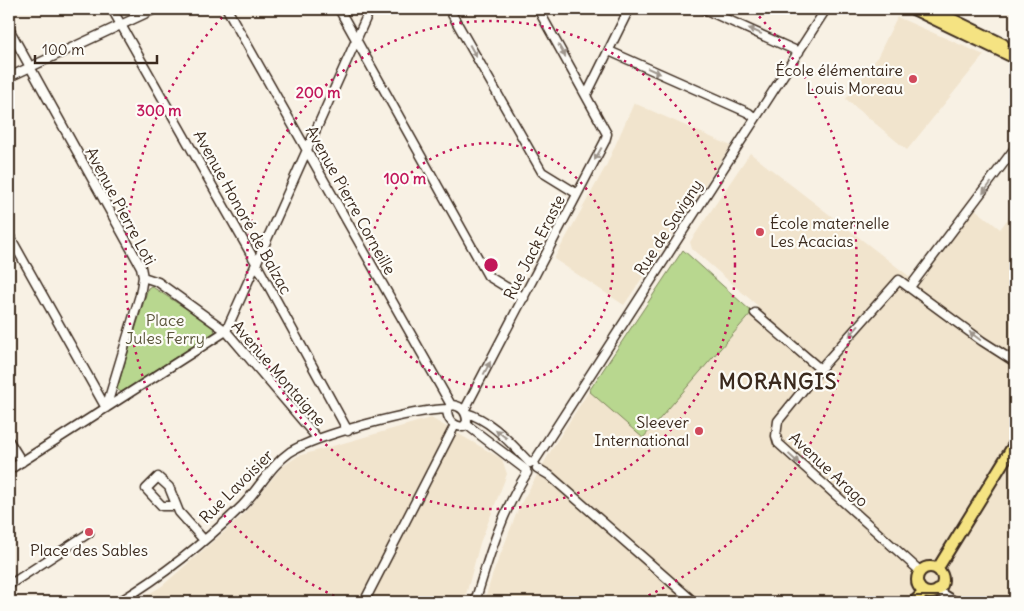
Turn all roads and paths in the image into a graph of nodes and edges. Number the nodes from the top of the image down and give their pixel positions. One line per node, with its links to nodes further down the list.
1 (112, 9): 13 (street, Avenue Honoré de Balzac)
2 (155, 9): 13 (street)
3 (227, 9): 25 (street, Avenue Pierre Corneille)
4 (339, 9): 15 (street)
5 (370, 9): 15 (street)
6 (449, 9): 26 (street, one-way to 26)
7 (538, 9): 22 (street, one-way to 22)
8 (629, 9): 17 (street)
9 (704, 9): 18 (street, one-way to 9)
10 (826, 9): 18 (street, Rue de Savigny)
11 (913, 9): 19 (main road)
12 (931, 9): 16 (main road)
13 (121, 25): 20 (street); 28 (street, Avenue Honoré de Balzac)
14 (9, 29): 20 (street, Avenue Pierre Loti)
15 (356, 39): 25 (street); 31 (street)
16 (1015, 50)
17 (609, 51): 22 (street); 23 (street, one-way to 23)
18 (799, 52): 23 (street, Rue de Savigny)
19 (1015, 58)
20 (30, 68): 21 (street); 29 (street, Avenue Pierre Loti)
21 (9, 77)
22 (587, 94): 26 (street, Rue Jack Eraste, one-way to 26)
23 (755, 118): 46 (street, Rue de Savigny)
24 (1015, 148): 30 (street, one-way to 30)
25 (307, 150): 28 (street); 36 (street, Avenue Pierre Corneille)
26 (576, 193): 31 (street, Rue Jack Eraste)
27 (9, 235): 37 (street)
28 (256, 263): 33 (street); 41 (street, Avenue Honoré de Balzac)
29 (143, 277): 33 (street, Avenue Montaigne); 37 (street, Avenue Pierre Loti)
30 (910, 287): 34 (street, one-way to 30); 35 (street, Avenue Arago, one-way to 35)
31 (524, 298): 38 (street, Rue Jack Eraste, one-way to 31)
32 (756, 313): 35 (street)
33 (226, 330): 37 (street); 42 (street, Avenue Montaigne)
34 (1015, 362)
35 (820, 370): 53 (street, Avenue Arago, one-way to 53)
36 (449, 407): 38 (street); 40 (street); 41 (street, Rue Lavoisier)
37 (106, 408): 45 (street)
38 (465, 412): 39 (street); 46 (street, one-way to 38)
39 (466, 424): 40 (street); 48 (street)
40 (456, 426): 58 (street)
41 (348, 431): 42 (street, Rue Lavoisier)
42 (318, 439): 51 (street, Rue Lavoisier)
43 (9, 441): 45 (street)
44 (1015, 443): 52 (main road)
45 (22, 462): 47 (street)
46 (534, 464): 48 (street, Rue de Savigny); 60 (street)
47 (9, 470)
48 (526, 472): 59 (street)
49 (176, 506): 51 (street)
50 (89, 533): 54 (street)
51 (203, 539): 57 (street, Rue Lavoisier)
52 (938, 568): 53 (main road); 55 (main road)
53 (920, 571): 56 (main road)
54 (9, 585)
55 (938, 591): 56 (main road); 62 (street)
56 (924, 592): 61 (main road)
57 (119, 602)
58 (364, 602)
59 (475, 602)
60 (694, 602)
61 (914, 602)
62 (956, 602)

